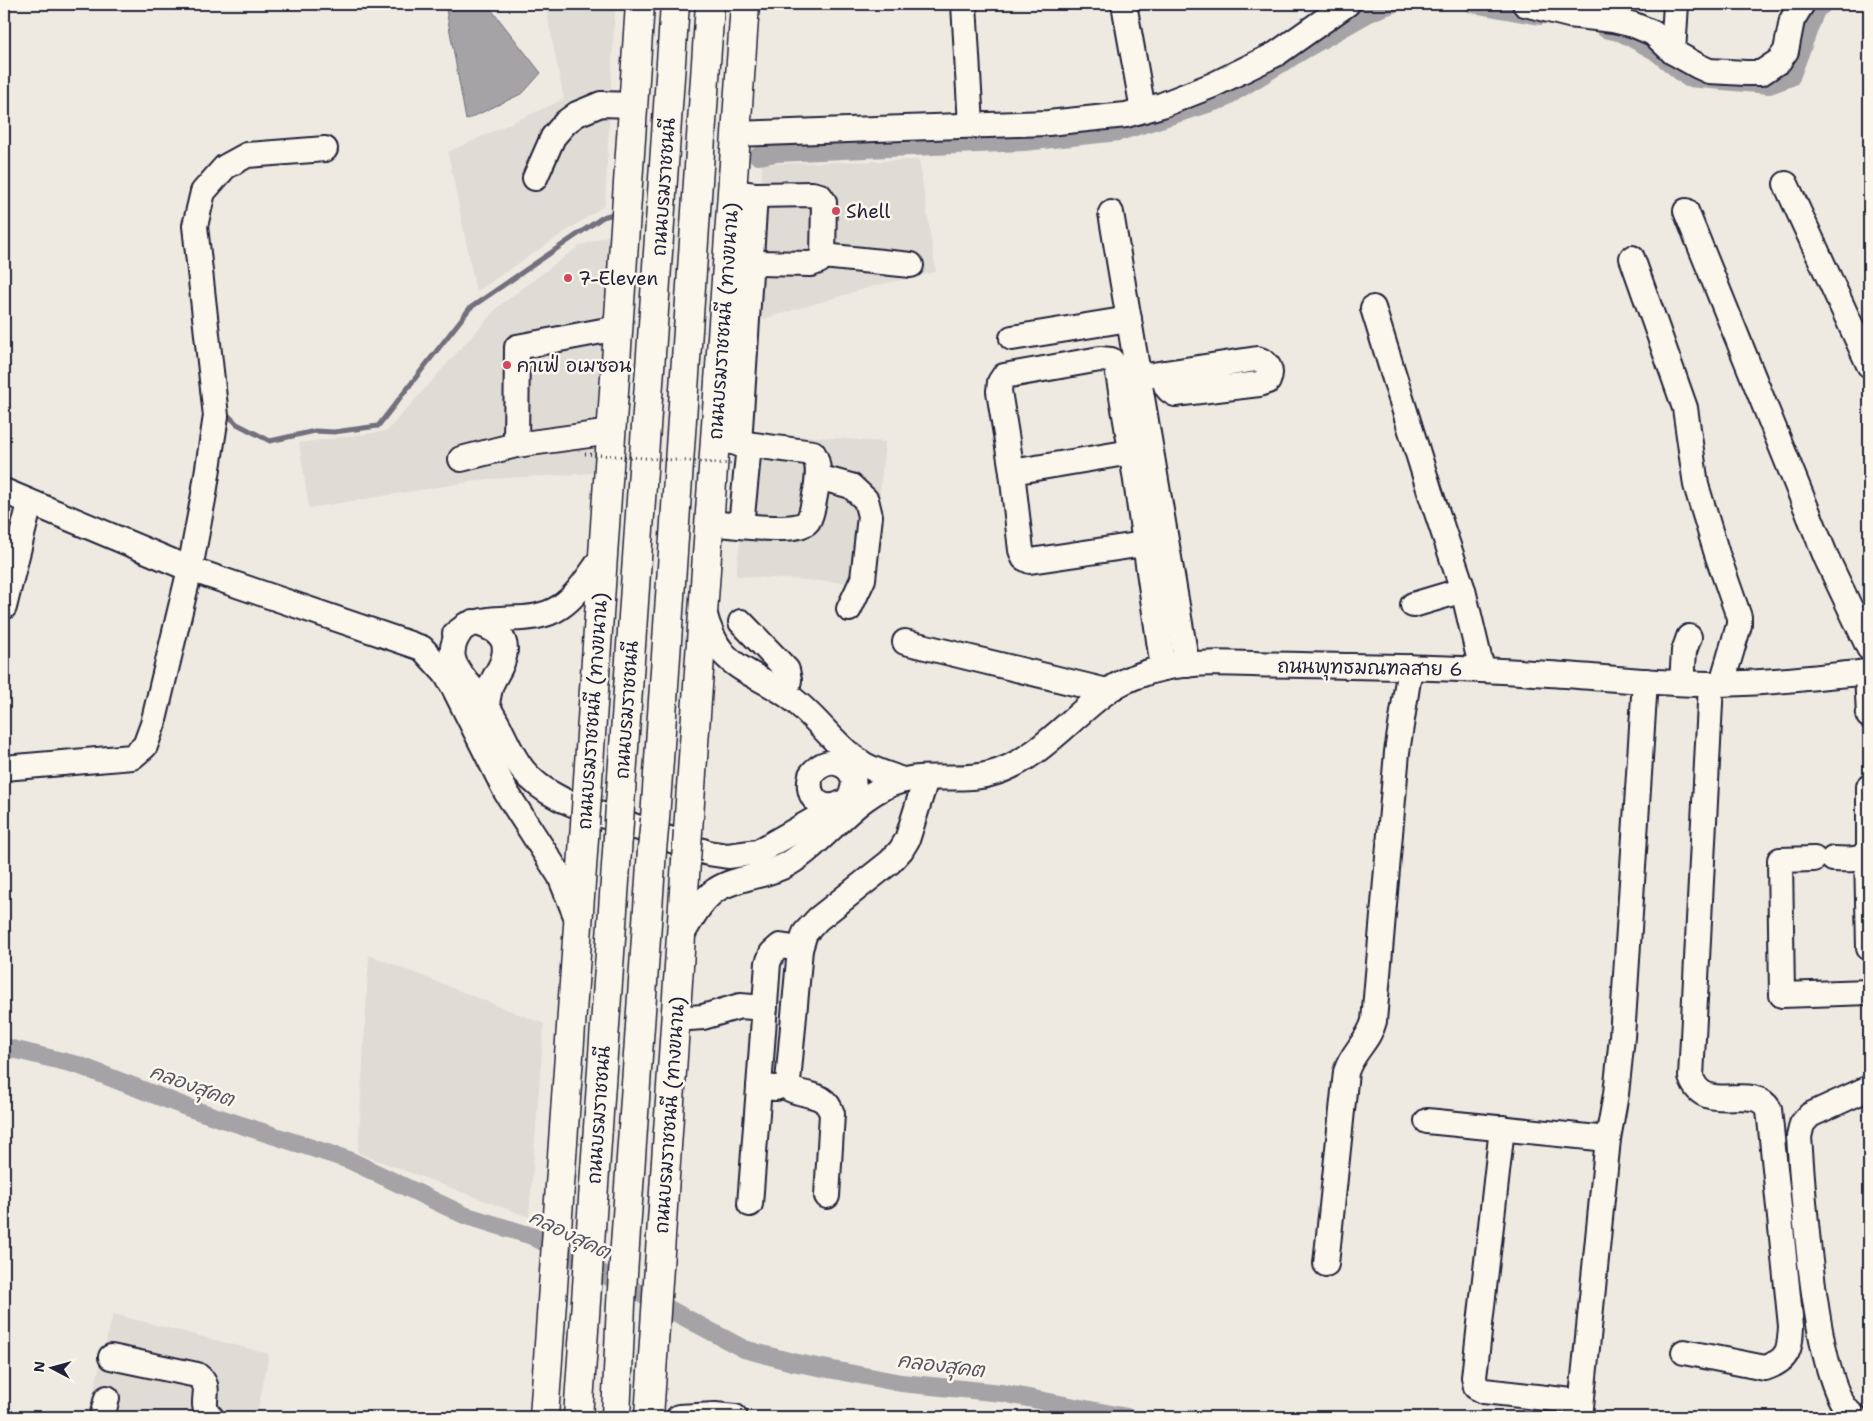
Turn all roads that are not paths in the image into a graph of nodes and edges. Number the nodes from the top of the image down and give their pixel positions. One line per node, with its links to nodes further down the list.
1 (640, 4): 12 (main road, ถนนบรมราชชนนี (ทางขนาน))
2 (674, 4): 102 (main road, ถนนบรมราชชนนี, bridge)
3 (710, 4): 103 (main road, ถนนบรมราชชนนี, bridge)
4 (745, 4): 15 (main road, ถนนบรมราชชนนี (ทางขนาน))
5 (964, 4): 14 (street)
6 (1124, 4): 13 (street)
7 (1347, 4): 13 (street)
8 (1525, 4): 11 (street)
9 (1676, 4): 11 (street)
10 (1802, 4): 11 (street)
11 (1673, 52)
12 (633, 105): 17 (street); 28 (main road, ถนนบรมราชชนนี (ทางขนาน))
13 (1143, 110): 14 (street)
14 (971, 125): 15 (street)
15 (736, 134): 19 (main road, ถนนบรมราชชนนี (ทางขนาน))
16 (325, 149): 46 (street)
17 (535, 178)
18 (1786, 184): 30 (street)
19 (743, 194): 22 (street); 24 (street); 35 (main road, ถนนบรมราชชนนี (ทางขนาน))
20 (1686, 211): 57 (street)
21 (1111, 213): 27 (street)
22 (823, 256): 24 (street); 25 (street)
23 (1632, 258): 65 (street)
24 (751, 263): 35 (street)
25 (911, 265)
26 (1372, 308): 47 (street)
27 (1129, 319): 29 (street); 32 (street)
28 (618, 328): 33 (main road, ถนนบรมราชชนนี (ทางขนาน)); 34 (street)
29 (1012, 338)
30 (1869, 365)
31 (1164, 373): 32 (street)
32 (1139, 377): 58 (street)
33 (611, 432): 34 (street); 45 (main road, ถนนบรมราชชนนี (ทางขนาน))
34 (516, 445): 37 (street)
35 (734, 448): 39 (street); 42 (main road, ถนนบรมราชชนนี (ทางขนาน)); 43 (street)
36 (1131, 452): 38 (street); 38 (street); 44 (street)
37 (461, 459)
38 (1012, 472): 44 (street)
39 (818, 477): 43 (street); 50 (street)
40 (4, 491): 41 (street)
41 (30, 503): 46 (street); 49 (street)
42 (709, 523): 43 (street); 51 (main road, ถนนบรมราชชนนี (ทางขนาน))
43 (741, 526)
44 (1144, 544): 60 (street)
45 (602, 558): 53 (street); 81 (main road, ถนนบรมราชชนนี (ทางขนาน), bridge)
46 (190, 569): 56 (street); 73 (street)
47 (1462, 590): 48 (street); 61 (street)
48 (1413, 605)
49 (4, 607)
50 (849, 609)
51 (703, 610): 68 (street, ถนนพุทธมณฑลสาย 6); 82 (main road, ถนนบรมราชชนนี (ทางขนาน), bridge)
52 (741, 622): 68 (street)
53 (464, 627): 56 (street); 66 (street); 69 (street); 69 (street)
54 (1689, 637): 64 (street)
55 (904, 642): 67 (street)
56 (422, 648): 66 (street)
57 (1869, 648)
58 (1188, 665): 59 (street, ถนนพุทธมณฑลสาย 6); 60 (street, ถนนพุทธมณฑลสาย 6)
59 (1410, 667): 61 (street, ถนนพุทธมณฑลสาย 6); 96 (street)
60 (1163, 668): 67 (street, ถนนพุทธมณฑลสาย 6)
61 (1482, 670): 63 (street, ถนนพุทธมณฑลสาย 6)
62 (1868, 672): 65 (street, ถนนพุทธมณฑลสาย 6); 70 (street)
63 (1645, 681): 64 (street, ถนนพุทธมณฑลสาย 6); 93 (street)
64 (1682, 683): 65 (street, ถนนพุทธมณฑลสาย 6)
65 (1717, 684): 97 (street)
66 (453, 686): 81 (street)
67 (1107, 691): 74 (street, ถนนพุทธมณฑลสาย 6)
68 (786, 694): 71 (street, ถนนพุทธมณฑลสาย 6)
69 (487, 704): 78 (street)
70 (1869, 716)
71 (834, 738): 72 (street); 75 (street, ถนนพุทธมณฑลสาย 6)
72 (844, 766): 78 (street); 78 (street)
73 (4, 768)
74 (926, 779): 75 (street, ถนนพุทธมณฑลสาย 6); 84 (street)
75 (902, 780): 77 (street, ถนนพุทธมณฑลสาย 6)
76 (1869, 787): 80 (street)
77 (874, 792): 78 (street); 79 (street, ถนนพุทธมณฑลสาย 6)
78 (841, 804): 79 (street)
79 (819, 841): 82 (street, ถนนพุทธมณฑลสาย 6)
80 (1867, 854): 83 (street); 85 (street)
81 (578, 921): 101 (main road, ถนนบรมราชชนนี (ทางขนาน))
82 (681, 936): 87 (main road, ถนนบรมราชชนนี (ทางขนาน))
83 (1869, 948)
84 (800, 949): 86 (street); 90 (street)
85 (1869, 992)
86 (765, 1008): 87 (street); 88 (street)
87 (676, 1019): 104 (main road, ถนนบรมราชชนนี (ทางขนาน))
88 (759, 1087): 90 (street); 95 (street)
89 (1869, 1088): 107 (street)
90 (790, 1089): 94 (street)
91 (1427, 1121): 92 (street)
92 (1502, 1128): 93 (street); 99 (street)
93 (1608, 1139): 99 (street)
94 (826, 1196)
95 (750, 1204)
96 (1326, 1264)
97 (1684, 1352)
98 (112, 1356): 100 (street)
99 (1580, 1410)
100 (211, 1417)
101 (544, 1417)
102 (578, 1417)
103 (616, 1417)
104 (649, 1417)
105 (679, 1417): 106 (street)
106 (735, 1417)
107 (1856, 1417)

